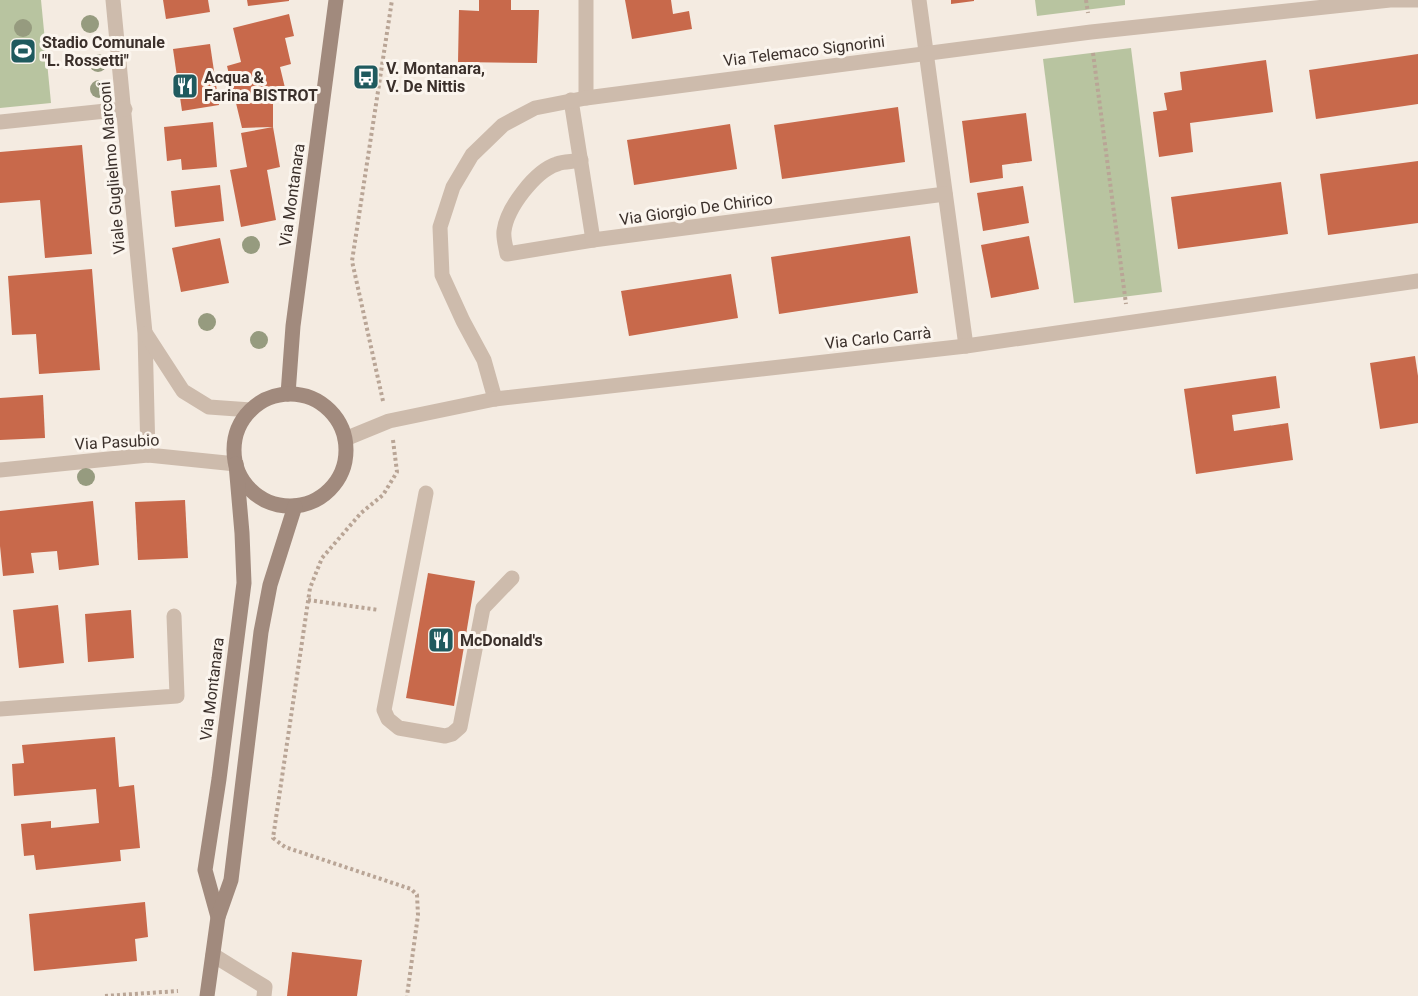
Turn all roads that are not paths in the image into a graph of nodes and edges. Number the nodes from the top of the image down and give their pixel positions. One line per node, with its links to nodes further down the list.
1 (113, 0): 8 (street, Viale Guglielmo Marconi)
2 (336, 0): 16 (main road, Via Montanara)
3 (586, 0): 7 (street)
4 (919, 0): 6 (street)
5 (1418, 0): 6 (street, Via Telemaco Signorini)
6 (926, 54): 7 (street, Via Telemaco Signorini); 11 (street)
7 (578, 99): 10 (street); 17 (street, Via Telemaco Signorini)
8 (125, 109): 9 (street); 14 (street, Viale Guglielmo Marconi)
9 (0, 122)
10 (580, 160): 12 (street); 12 (street, Via Giorgio De Chirico)
11 (945, 194): 12 (street, Via Giorgio De Chirico); 15 (street)
12 (593, 240)
13 (1418, 281): 15 (street, Via Carlo Carrà)
14 (145, 333): 18 (street, Viale Guglielmo Marconi); 20 (street, Viale Guglielmo Marconi)
15 (966, 346): 17 (street, Via Carlo Carrà)
16 (288, 394): 18 (main road); 19 (main road)
17 (495, 399): 19 (street, Via Carlo Carrà)
18 (251, 410): 21 (main road)
19 (345, 440): 24 (main road)
20 (148, 455): 21 (street, Via Pasubio); 22 (street, Via Pasubio)
21 (236, 464): 24 (main road); 28 (main road, Via Montanara)
22 (0, 470)
23 (426, 493): 25 (street)
24 (295, 506): 28 (main road, Via Montanara)
25 (512, 578)
26 (174, 616): 27 (street)
27 (0, 709)
28 (218, 916): 29 (main road, Via Montanara)
29 (213, 955): 30 (main road, Via Montanara); 31 (street)
30 (207, 996)
31 (264, 996)

